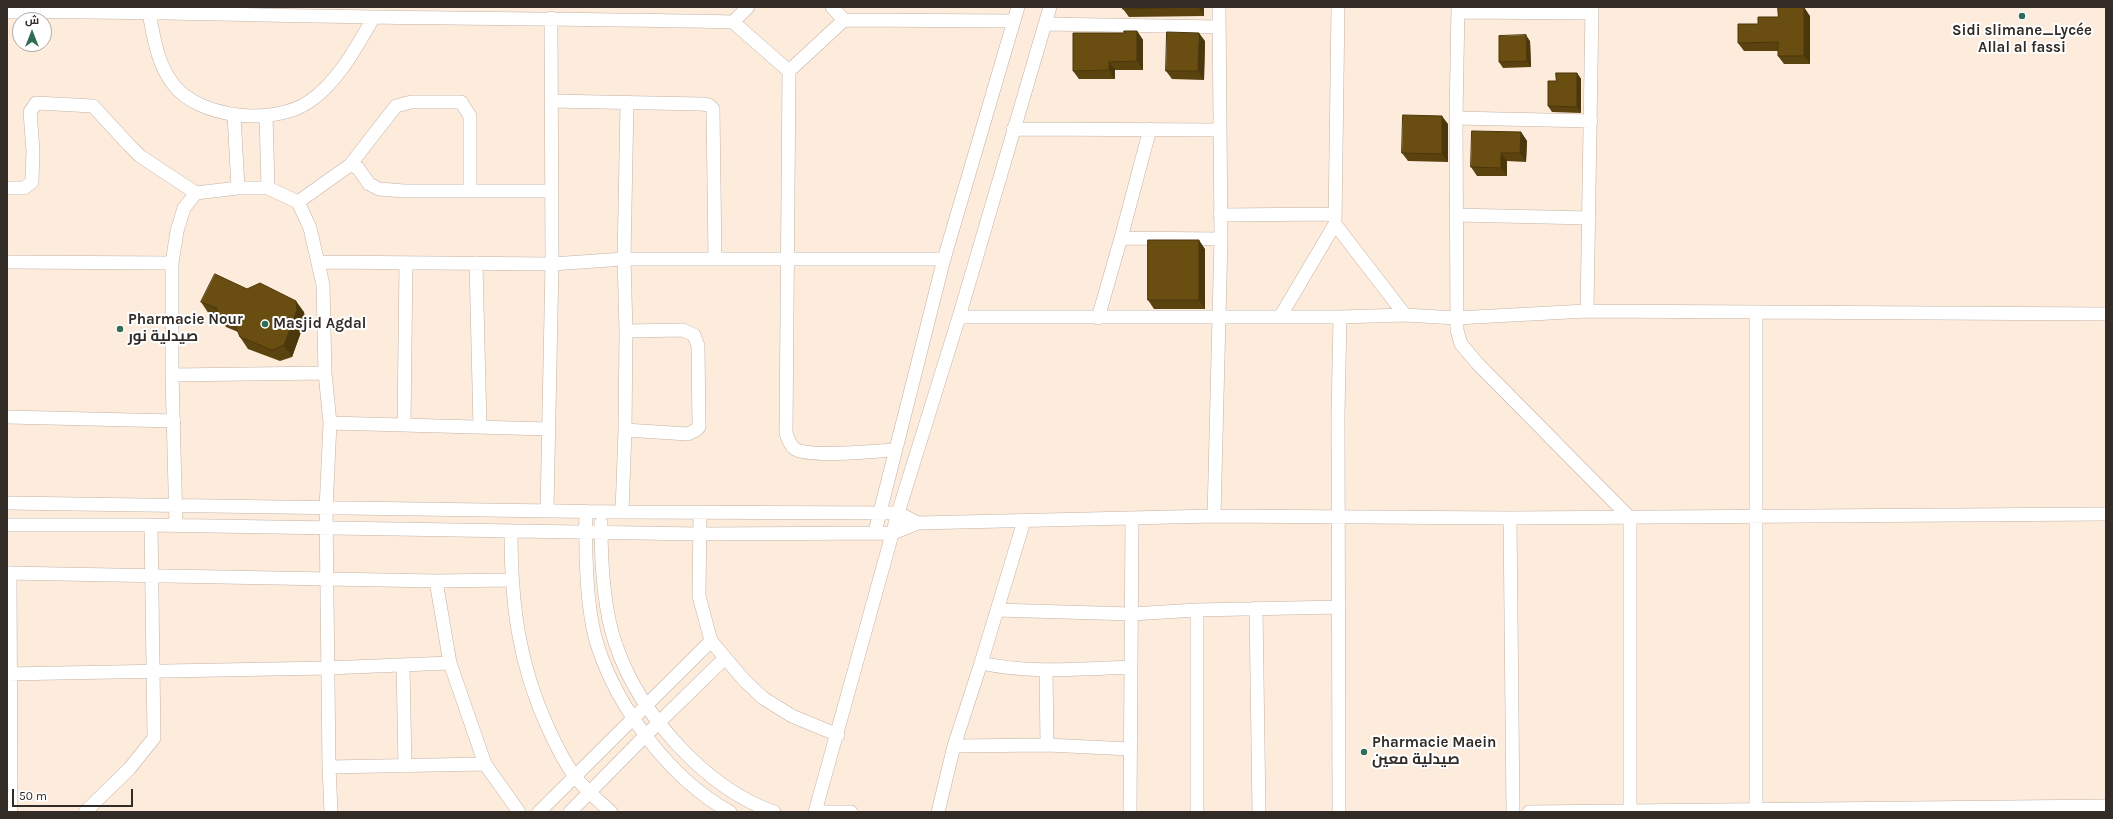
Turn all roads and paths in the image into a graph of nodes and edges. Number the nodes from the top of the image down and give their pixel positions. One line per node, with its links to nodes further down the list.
1 (748, 7): 18 (street)
2 (832, 7): 16 (street)
3 (1018, 7): 17 (street)
4 (1050, 7): 19 (street)
5 (1219, 7): 20 (street)
6 (1338, 7): 42 (street)
7 (96, 9): 11 (street); 13 (street)
8 (1458, 10): 9 (street); 26 (street)
9 (1592, 10): 27 (street)
10 (257, 11): 13 (street); 14 (street)
11 (7, 12)
12 (402, 12): 14 (street); 15 (street)
13 (149, 13): 24 (street)
14 (374, 17): 25 (street)
15 (550, 18): 18 (street); 22 (street)
16 (844, 20): 17 (street); 21 (street)
17 (1014, 21): 47 (street)
18 (733, 22): 21 (street)
19 (1045, 24): 20 (street); 28 (street)
20 (1218, 27): 30 (street)
21 (789, 71): 48 (street)
22 (550, 101): 23 (street); 36 (street)
23 (627, 103): 45 (street); 46 (street)
24 (234, 115): 25 (street); 33 (street)
25 (266, 115): 34 (street)
26 (1456, 118): 27 (street); 40 (street)
27 (1591, 121): 41 (street)
28 (1013, 129): 29 (street); 59 (street)
29 (1150, 129): 30 (street); 43 (street)
30 (1220, 130): 39 (street)
31 (350, 166): 35 (street); 35 (street); 38 (street)
32 (7, 188): 37 (street)
33 (238, 188): 34 (street); 37 (street)
34 (268, 188): 38 (street)
35 (470, 191): 36 (street)
36 (552, 191): 54 (street)
37 (196, 193): 52 (street)
38 (298, 202): 50 (street)
39 (1220, 215): 42 (street); 44 (street)
40 (1456, 216): 41 (street); 64 (street)
41 (1589, 218): 55 (street)
42 (1335, 219): 58 (street); 61 (street)
43 (1121, 238): 44 (street); 63 (street)
44 (1221, 239): 60 (street)
45 (624, 259): 46 (street); 54 (street); 65 (street)
46 (715, 259): 48 (street)
47 (944, 259): 48 (street); 75 (street)
48 (788, 260): 75 (street)
49 (7, 262): 52 (street)
50 (318, 262): 51 (street); 66 (street)
51 (406, 262): 53 (street); 71 (street)
52 (172, 263): 67 (street)
53 (476, 263): 54 (street); 72 (street)
54 (552, 264): 73 (street)
55 (1587, 311): 56 (street); 64 (street)
56 (1756, 313): 57 (street); 89 (street)
57 (2106, 314)
58 (1405, 315): 62 (street); 64 (street)
59 (959, 317): 63 (street); 85 (street)
60 (1220, 317): 61 (street); 63 (street); 87 (street)
61 (1280, 317): 62 (street)
62 (1340, 317): 88 (street)
63 (1098, 318)
64 (1456, 318): 91 (street)
65 (626, 331): 74 (street); 74 (street)
66 (325, 373): 67 (street); 70 (street)
67 (172, 375): 69 (street)
68 (7, 417): 69 (street)
69 (174, 420): 77 (street)
70 (330, 423): 71 (street); 78 (street)
71 (404, 425): 72 (street)
72 (480, 428): 73 (street)
73 (548, 429): 79 (street)
74 (625, 430): 82 (street)
75 (894, 450): 83 (street)
76 (7, 503): 77 (street)
77 (175, 506): 78 (street); 97 (street)
78 (326, 509): 79 (street); 98 (street)
79 (547, 510): 80 (street)
80 (586, 511): 81 (street); 100 (street)
81 (601, 512): 82 (street); 101 (street)
82 (622, 512): 84 (street)
83 (880, 512): 84 (street); 85 (street); 102 (street)
84 (700, 513): 104 (street)
85 (898, 513): 94 (street); 103 (street)
86 (2106, 514): 89 (street)
87 (1214, 516): 88 (street); 92 (street)
88 (1339, 516): 90 (street); 110 (street)
89 (1757, 517): 91 (street); 140 (street)
90 (1510, 518): 91 (street); 157 (street)
91 (1630, 518): 139 (street)
92 (1132, 519): 93 (street); 114 (street)
93 (1024, 520): 94 (street); 112 (street)
94 (918, 523): 103 (street)
95 (7, 525): 96 (street)
96 (151, 525): 97 (street); 106 (street)
97 (176, 525): 98 (street)
98 (326, 528): 99 (street); 107 (street)
99 (511, 531): 100 (street); 108 (street)
100 (586, 532): 101 (street); 126 (street)
101 (601, 532): 104 (street); 125 (street)
102 (875, 532): 103 (street); 104 (street)
103 (894, 532): 129 (street)
104 (699, 534): 115 (street)
105 (8, 573): 106 (street); 124 (street)
106 (152, 576): 107 (street); 123 (street)
107 (327, 578): 109 (street); 121 (street)
108 (511, 580): 109 (street); 136 (street)
109 (436, 581): 117 (street)
110 (1339, 607): 111 (street); 156 (street)
111 (1256, 608): 113 (street); 155 (street)
112 (997, 610): 114 (street); 118 (street)
113 (1197, 610): 114 (street); 154 (street)
114 (1131, 614): 120 (street)
115 (711, 640): 116 (street); 125 (street)
116 (725, 658): 127 (street); 129 (street)
117 (450, 663): 119 (street); 133 (street)
118 (981, 663): 122 (street); 131 (street)
119 (403, 665): 121 (street); 134 (street)
120 (1131, 667): 122 (street); 132 (street)
121 (327, 668): 123 (street); 135 (street)
122 (1046, 670): 130 (street)
123 (152, 671): 124 (street); 142 (street)
124 (8, 674): 141 (street)
125 (646, 707): 126 (street); 127 (street)
126 (634, 718): 128 (street); 136 (street)
127 (660, 722): 128 (street); 149 (street)
128 (646, 735): 137 (street); 148 (street)
129 (838, 735): 150 (street)
130 (1047, 745): 131 (street); 132 (street)
131 (954, 746): 152 (street)
132 (1130, 749): 153 (street)
133 (486, 764): 134 (street); 144 (street)
134 (405, 766): 135 (street)
135 (329, 767): 143 (street)
136 (574, 775): 137 (street); 145 (street)
137 (589, 792): 146 (street); 147 (street)
138 (2106, 806): 140 (street)
139 (1630, 811): 140 (street); 158 (street)
140 (1756, 811)
141 (11, 812)
142 (85, 812)
143 (331, 812)
144 (519, 812)
145 (539, 812)
146 (570, 812)
147 (611, 812)
148 (730, 812)
149 (774, 812)
150 (815, 812): 151 (street)
151 (851, 812)
152 (938, 812)
153 (1130, 812)
154 (1197, 812)
155 (1259, 812)
156 (1339, 812)
157 (1514, 812)
158 (1529, 812)

